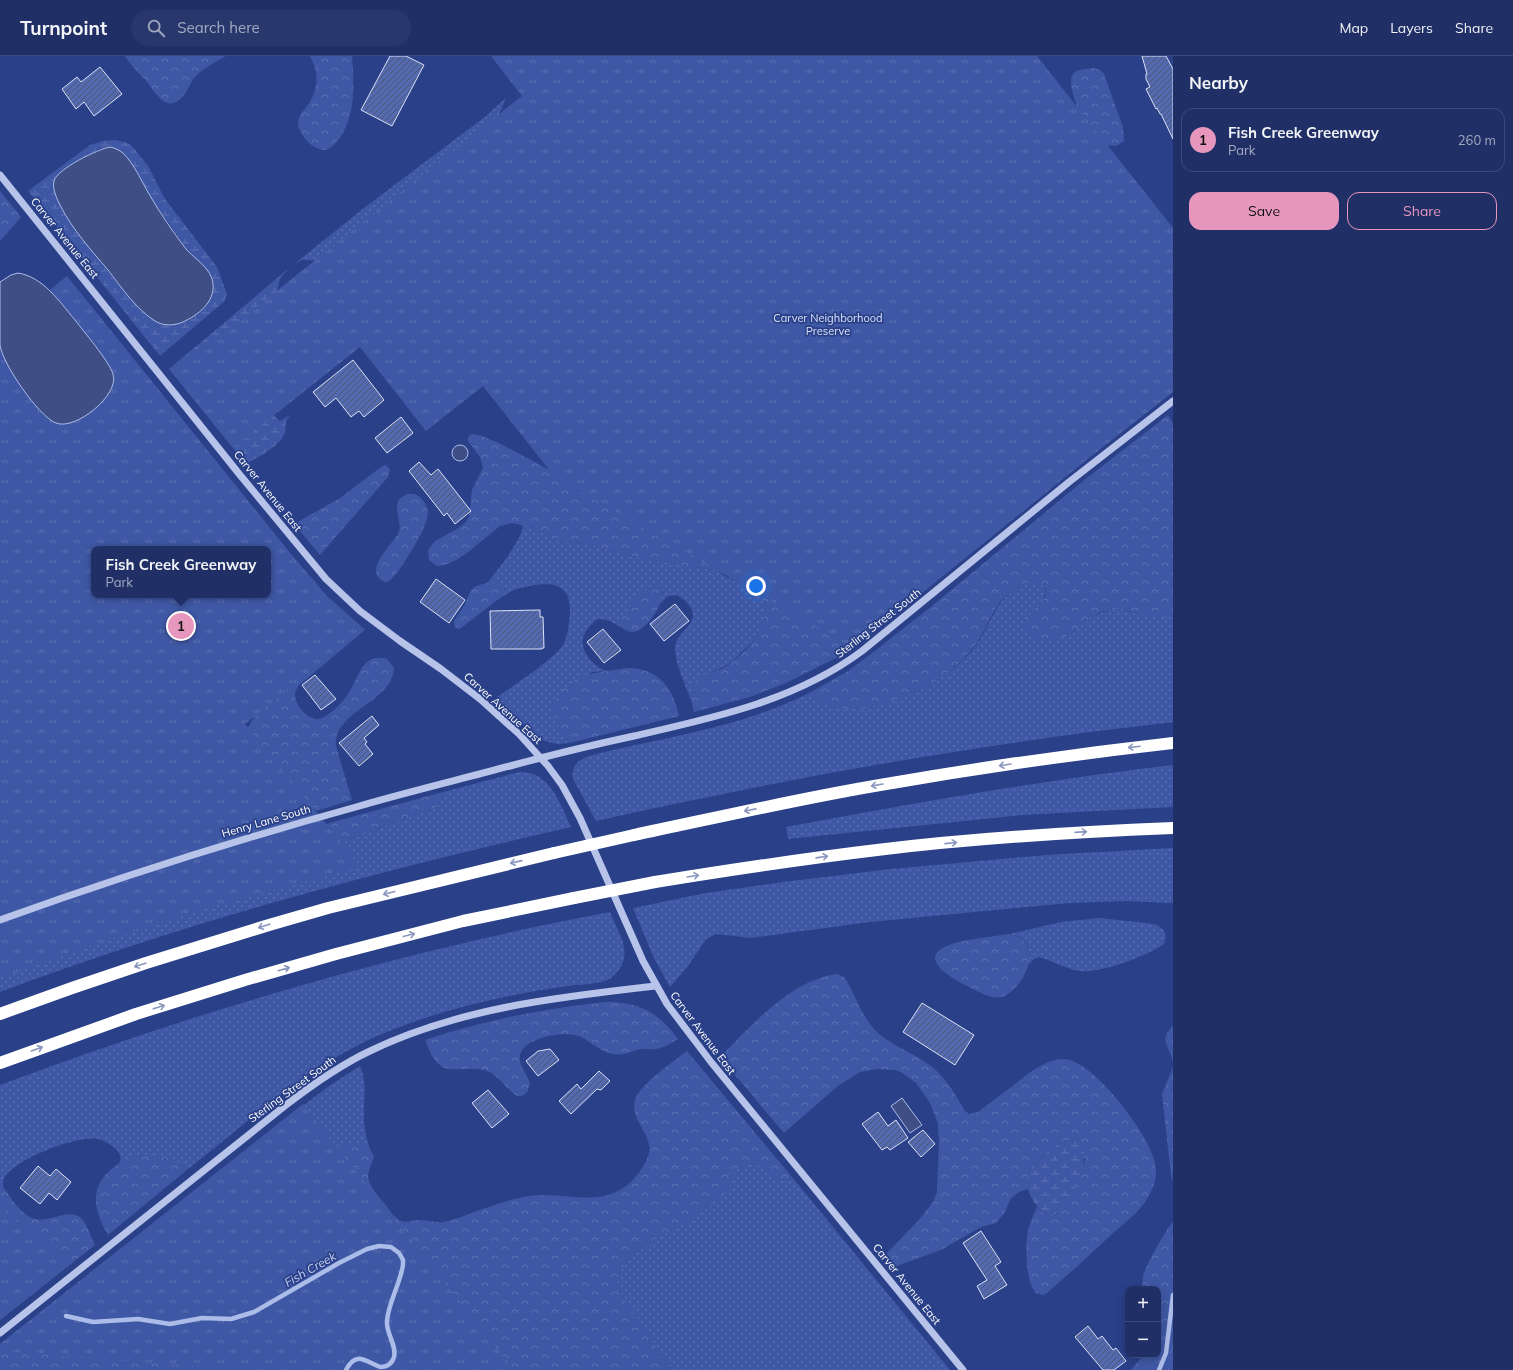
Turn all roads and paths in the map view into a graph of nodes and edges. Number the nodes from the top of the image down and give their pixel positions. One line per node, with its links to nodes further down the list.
1 (0, 175): 4 (street, Carver Avenue East)
2 (1173, 401): 4 (street, Sterling Street South)
3 (1173, 743): 8 (highway, one-way to 8, bridge)
4 (542, 758): 6 (street, Henry Lane South); 7 (street, Carver Avenue East)
5 (1173, 828): 9 (highway, one-way to 5, bridge)
6 (0, 920)
7 (656, 986): 10 (street, Sterling Street South); 11 (street, Carver Avenue East)
8 (0, 1014)
9 (0, 1063)
10 (0, 1332)
11 (963, 1370)

